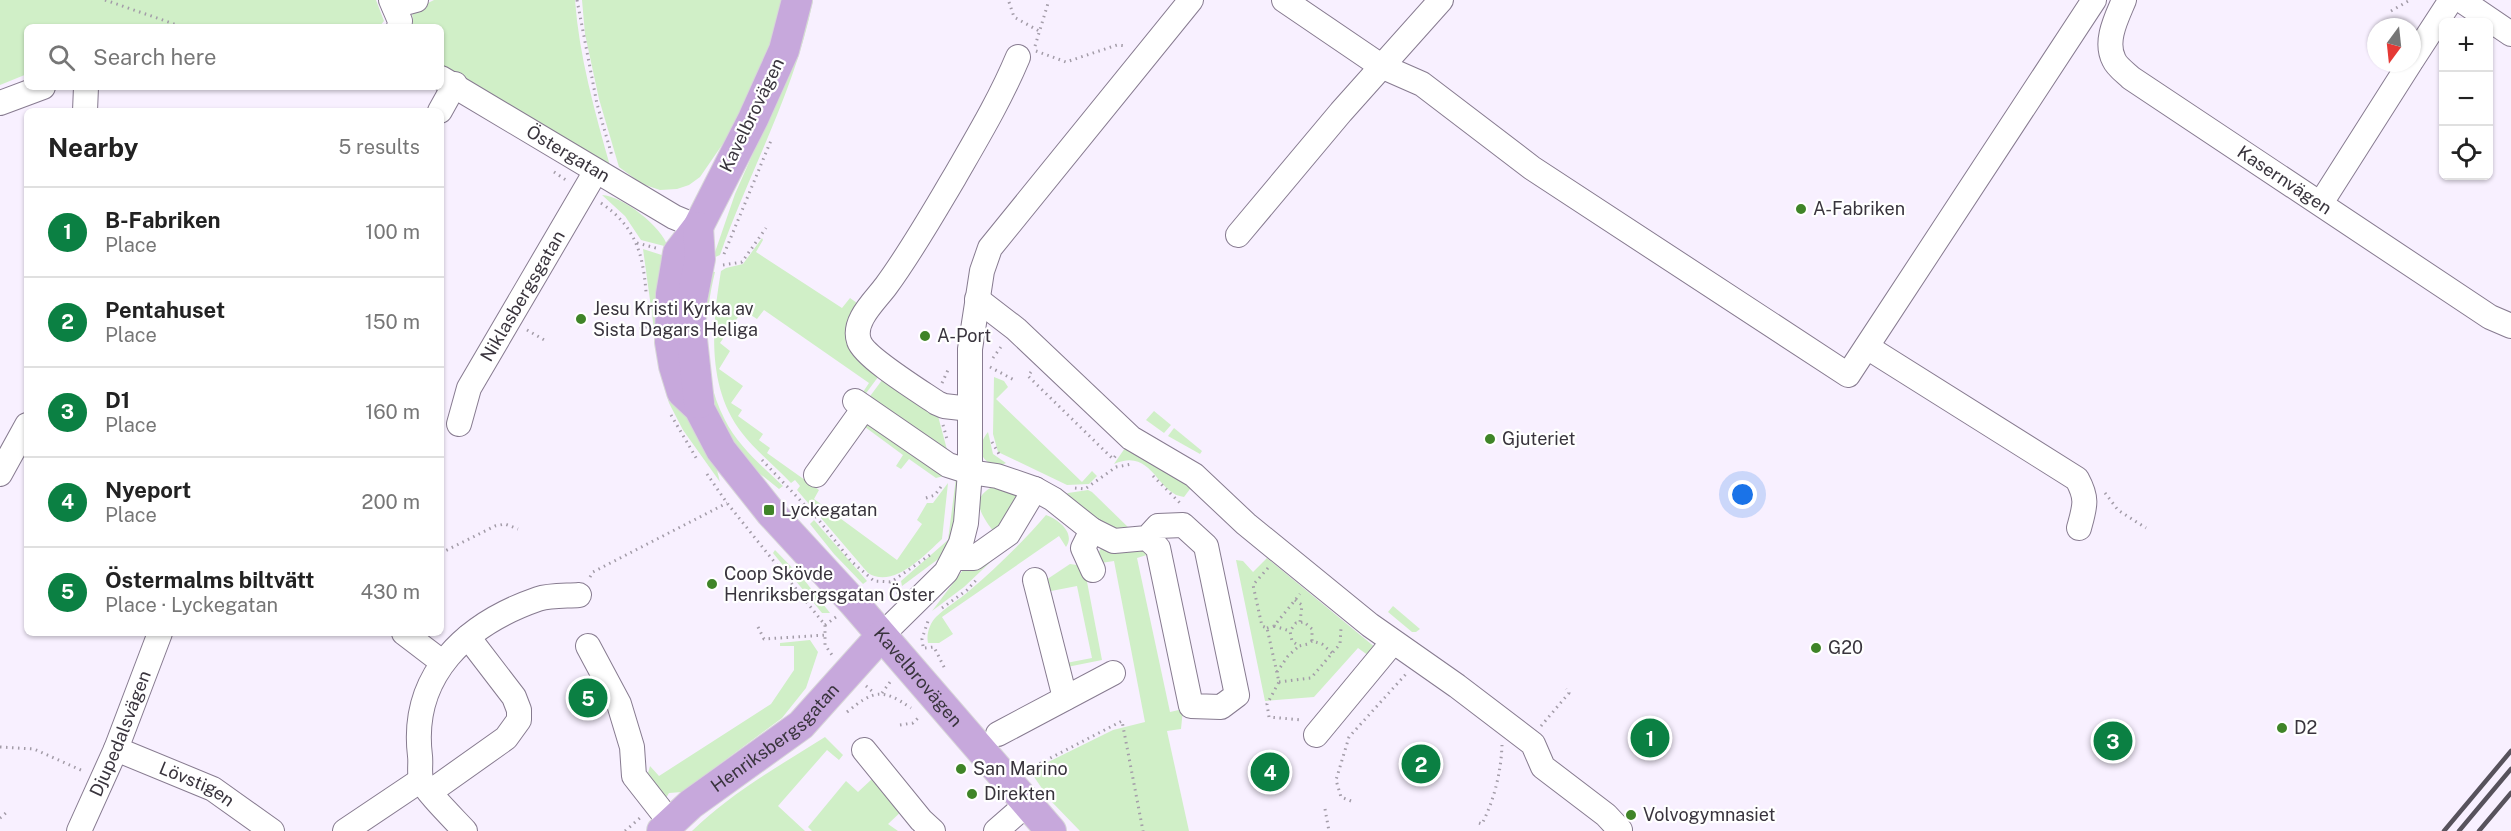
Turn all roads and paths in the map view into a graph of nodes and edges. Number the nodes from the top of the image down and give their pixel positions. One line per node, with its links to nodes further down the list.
1 (105, 0): 14 (path)
2 (578, 0): 29 (path)
3 (796, 0): 31 (main road, Kavelbrovägen)
4 (1191, 0): 36 (street)
5 (1284, 0): 20 (street)
6 (1441, 0): 20 (street)
7 (2094, 0): 43 (street)
8 (2124, 0): 30 (street, Kasernvägen)
9 (2410, 0): 13 (path)
10 (2451, 0): 18 (street)
11 (2461, 0): 16 (street)
12 (1009, 2): 15 (path)
13 (2391, 11)
14 (174, 24)
15 (1040, 31)
16 (2511, 34)
17 (1135, 46): 19 (path)
18 (2421, 46)
19 (1026, 53): 48 (street)
20 (1382, 66): 33 (street); 43 (street)
21 (2405, 72): 30 (street)
22 (448, 81): 27 (street); 29 (street, Östergatan)
23 (35, 90): 25 (street)
24 (86, 90): 26 (street)
25 (0, 103)
26 (85, 108)
27 (441, 108)
28 (775, 130): 32 (path)
29 (605, 168): 31 (street, Östergatan); 50 (street, Niklasbergsgatan)
30 (2321, 203): 38 (street, Kasernvägen)
31 (698, 227): 93 (main road, Kavelbrovägen)
32 (766, 228)
33 (1238, 235)
34 (637, 243): 35 (path)
35 (658, 249)
36 (977, 299): 48 (street); 95 (street)
37 (648, 326): 40 (path)
38 (2511, 326)
39 (527, 329): 42 (path)
40 (604, 336)
41 (1007, 339): 45 (path)
42 (546, 341)
43 (1867, 347): 67 (street)
44 (982, 366): 45 (path)
45 (992, 368): 46 (path); 47 (path)
46 (992, 380)
47 (1016, 381)
48 (970, 409): 57 (street)
49 (942, 421): 53 (path)
50 (459, 424)
51 (24, 430): 59 (street)
52 (991, 438): 55 (path)
53 (948, 442)
54 (758, 457): 76 (path)
55 (1004, 457)
56 (1138, 465): 62 (path)
57 (970, 471): 60 (street); 63 (street); 72 (street)
58 (1148, 471): 66 (path)
59 (0, 474)
60 (816, 475)
61 (944, 483): 64 (path)
62 (1066, 488)
63 (1035, 489): 69 (street); 72 (street)
64 (926, 498)
65 (727, 503): 79 (path)
66 (1184, 506)
67 (2079, 528)
68 (518, 529): 71 (path)
69 (1092, 530): 70 (street); 74 (street)
70 (1147, 538): 70 (street)
71 (444, 552)
72 (946, 554): 76 (path); 93 (street)
73 (1273, 562): 87 (path)
74 (1093, 570)
75 (1035, 580): 108 (street)
76 (891, 582): 78 (path)
77 (1305, 587): 80 (path)
78 (895, 591)
79 (579, 596): 92 (street)
80 (1295, 600): 82 (path); 84 (path)
81 (833, 620): 83 (path)
82 (1300, 622): 88 (path); 94 (path)
83 (825, 625)
84 (1274, 626): 87 (path); 88 (path)
85 (1341, 626): 98 (path)
86 (758, 627): 89 (path)
87 (1267, 628): 101 (path)
88 (1290, 631): 97 (path)
89 (826, 635)
90 (159, 636): 115 (street, Djupedalsvägen)
91 (408, 636): 99 (street)
92 (468, 636): 99 (street); 119 (street)
93 (881, 636): 121 (main road, Kavelbrovägen); 125 (main road, Henriksbergsgatan)
94 (1312, 640): 97 (path); 98 (path)
95 (1394, 642): 111 (street); 137 (street)
96 (588, 646): 125 (street)
97 (1299, 646): 101 (path)
98 (1332, 653): 103 (path)
99 (441, 663): 119 (street)
100 (1410, 670): 120 (path)
101 (1277, 672): 103 (path)
102 (1113, 673): 108 (street)
103 (1279, 682): 111 (path)
104 (886, 686): 107 (path)
105 (867, 687): 106 (path)
106 (874, 693)
107 (882, 693)
108 (1065, 698): 112 (street)
109 (920, 716): 110 (path)
110 (900, 725)
111 (1322, 728)
112 (998, 734)
113 (1496, 738): 126 (path)
114 (0, 747): 118 (path)
115 (116, 749): 128 (street, Djupedalsvägen); 129 (street, Lövstigen)
116 (864, 750): 127 (street)
117 (1022, 773): 135 (path)
118 (90, 774)
119 (426, 786): 130 (street); 131 (street)
120 (1351, 801)
121 (1027, 804): 133 (street); 134 (main road, Kavelbrovägen)
122 (1325, 809): 136 (path)
123 (7, 812): 124 (path)
124 (0, 818)
125 (658, 823): 132 (path)
126 (1479, 823)
127 (927, 826)
128 (79, 831)
129 (272, 831)
130 (345, 831)
131 (465, 831)
132 (625, 831)
133 (996, 831)
134 (1051, 831)
135 (1143, 831)
136 (1329, 831)
137 (1620, 831)

